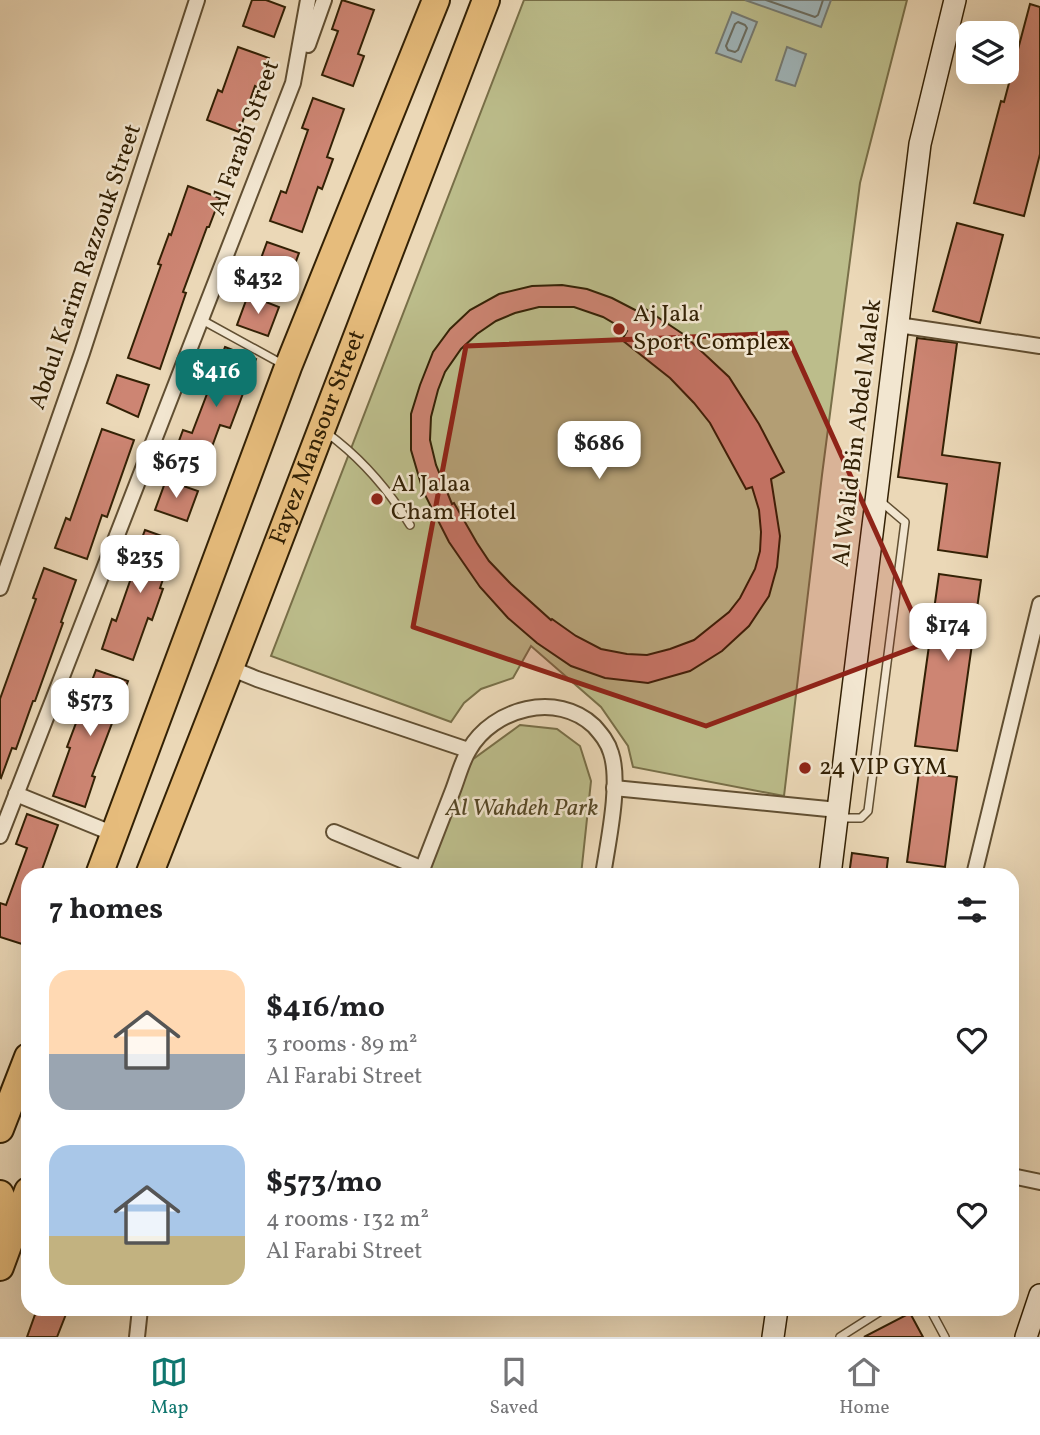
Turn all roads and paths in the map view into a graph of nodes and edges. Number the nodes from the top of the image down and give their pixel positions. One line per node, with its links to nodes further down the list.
1 (197, 0): 15 (street, Abdul Karim Razzouk Street)
2 (308, 0): 7 (street, Al Farabi Street)
3 (324, 0): 7 (street)
4 (436, 0): 11 (highway)
5 (485, 0): 12 (highway, Fayez Mansour Street)
6 (955, 0): 9 (main road, Al Walid Bin Abdel Malek)
7 (293, 83): 8 (street, Al Farabi Street)
8 (202, 320): 11 (lane); 20 (street, Al Farabi Street)
9 (898, 325): 10 (street); 13 (main road, Al Walid Bin Abdel Malek)
10 (1040, 346)
11 (288, 367): 23 (highway)
12 (320, 429): 14 (lane); 17 (highway, Fayez Mansour Street)
13 (877, 498): 21 (main road, Al Walid Bin Abdel Malek); 21 (lane)
14 (410, 525)
15 (0, 588)
16 (1040, 604): 31 (street)
17 (230, 668): 18 (street); 26 (highway, Fayez Mansour Street)
18 (468, 750): 19 (street); 28 (street)
19 (614, 788): 21 (street); 29 (street)
20 (16, 794): 23 (street); 24 (street, Al Farabi Street)
21 (837, 814): 30 (main road, Al Walid Bin Abdel Malek)
22 (334, 832): 27 (street)
23 (114, 834): 25 (highway)
24 (0, 836)
25 (102, 868)
26 (152, 868)
27 (412, 868)
28 (423, 868)
29 (604, 868)
30 (831, 868)
31 (976, 868)
32 (21, 1075): 33 (highway)
33 (0, 1129)
34 (1019, 1178): 35 (street)
35 (1040, 1182)
36 (0, 1194): 38 (highway)
37 (21, 1210): 39 (highway)
38 (0, 1219)
39 (0, 1267)
40 (1040, 1295): 49 (main road)
41 (139, 1316): 45 (street)
42 (776, 1316): 46 (main road)
43 (873, 1316): 47 (lane)
44 (934, 1316): 48 (lane)
45 (137, 1337)
46 (773, 1337)
47 (840, 1337)
48 (945, 1337)
49 (1026, 1337)

